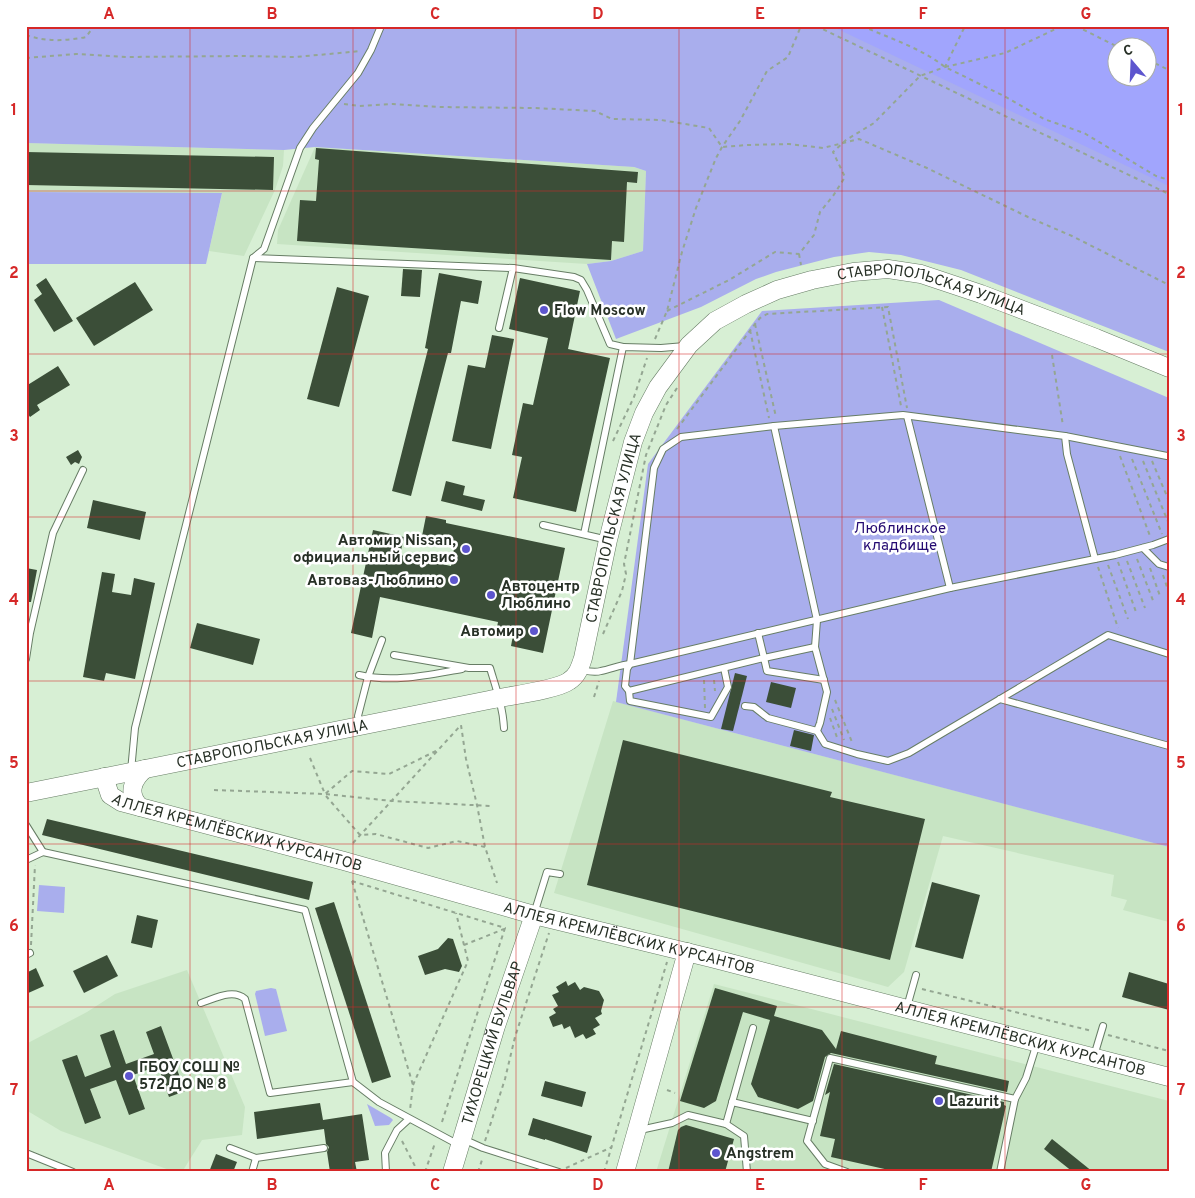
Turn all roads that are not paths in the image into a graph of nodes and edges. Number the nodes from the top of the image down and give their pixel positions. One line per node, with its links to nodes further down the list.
1 (381, 26): 2 (lane)
2 (254, 258): 3 (lane); 44 (lane)
3 (513, 268): 4 (lane); 5 (lane)
4 (500, 328)
5 (623, 347): 6 (lane); 14 (lane)
6 (668, 356): 7 (street, СТАВРОПОЛЬСКАЯ УЛИЦА); 15 (street, СТАВРОПОЛЬСКАЯ УЛИЦА)
7 (1169, 368)
8 (905, 416): 9 (lane); 10 (lane); 20 (lane)
9 (774, 426): 21 (lane); 29 (lane)
10 (1065, 436): 11 (lane); 18 (lane)
11 (1167, 456)
12 (83, 470): 28 (lane)
13 (543, 525): 14 (lane)
14 (584, 534): 15 (lane)
15 (608, 540): 32 (street, СТАВРОПОЛЬСКАЯ УЛИЦА)
16 (1167, 540): 17 (lane)
17 (1143, 548): 18 (lane); 19 (lane)
18 (1095, 559): 20 (lane)
19 (1169, 567)
20 (950, 588): 21 (lane)
21 (817, 620): 22 (lane); 24 (lane)
22 (758, 633): 27 (lane); 29 (lane)
23 (382, 640): 34 (lane)
24 (815, 647): 27 (lane); 35 (lane)
25 (1169, 654): 38 (lane)
26 (394, 655): 30 (lane)
27 (764, 658): 31 (lane); 35 (lane)
28 (26, 659)
29 (630, 664): 32 (lane); 36 (lane)
30 (469, 668): 34 (lane); 37 (lane)
31 (724, 668): 36 (lane); 36 (lane)
32 (579, 670): 37 (street, СТАВРОПОЛЬСКАЯ УЛИЦА)
33 (359, 675): 34 (lane)
34 (368, 677): 40 (lane)
35 (824, 680): 42 (lane)
36 (629, 691)
37 (500, 698): 40 (street, СТАВРОПОЛЬСКАЯ УЛИЦА); 41 (lane)
38 (1000, 699): 42 (lane); 43 (lane)
39 (745, 706): 42 (lane)
40 (362, 726): 44 (street, СТАВРОПОЛЬСКАЯ УЛИЦА)
41 (504, 728)
42 (817, 731)
43 (1169, 746)
44 (138, 771): 45 (street, СТАВРОПОЛЬСКАЯ УЛИЦА); 49 (street)
45 (104, 777): 46 (street, СТАВРОПОЛЬСКАЯ УЛИЦА); 48 (street, АЛЛЕЯ КРЕМЛЁВСКИХ КУРСАНТОВ)
46 (66, 786): 47 (street, СТАВРОПОЛЬСКАЯ УЛИЦА); 48 (street)
47 (26, 793)
48 (121, 802): 49 (street, АЛЛЕЯ КРЕМЛЁВСКИХ КУРСАНТОВ)
49 (140, 807): 54 (street, АЛЛЕЯ КРЕМЛЁВСКИХ КУРСАНТОВ)
50 (26, 826): 51 (lane)
51 (43, 852): 52 (lane); 64 (lane)
52 (26, 860)
53 (560, 874): 54 (lane)
54 (534, 915): 55 (street, АЛЛЕЯ КРЕМЛЁВСКИХ КУРСАНТОВ); 71 (street, ТИХОРЕЦКИЙ БУЛЬВАР)
55 (687, 952): 58 (street, АЛЛЕЯ КРЕМЛЁВСКИХ КУРСАНТОВ); 70 (street)
56 (916, 975): 58 (lane)
57 (201, 1003): 64 (lane)
58 (907, 1009): 61 (street, АЛЛЕЯ КРЕМЛЁВСКИХ КУРСАНТОВ)
59 (1103, 1026): 62 (lane)
60 (753, 1028): 66 (lane)
61 (1038, 1042): 62 (street, АЛЛЕЯ КРЕМЛЁВСКИХ КУРСАНТОВ); 65 (lane)
62 (1093, 1057): 63 (street, АЛЛЕЯ КРЕМЛЁВСКИХ КУРСАНТОВ)
63 (1169, 1077)
64 (354, 1082): 67 (lane)
65 (1015, 1099): 68 (lane); 84 (lane)
66 (732, 1102): 68 (lane); 69 (lane)
67 (409, 1119): 71 (lane); 79 (lane)
68 (813, 1121): 83 (lane)
69 (726, 1124): 70 (lane); 82 (lane)
70 (636, 1131): 81 (street)
71 (461, 1142): 76 (lane); 80 (street, ТИХОРЕЦКИЙ БУЛЬВАР)
72 (230, 1148): 75 (lane)
73 (324, 1148): 75 (lane)
74 (26, 1153): 77 (lane)
75 (256, 1158): 78 (lane)
76 (562, 1170)
77 (73, 1172)
78 (252, 1172)
79 (386, 1172)
80 (452, 1172)
81 (625, 1172)
82 (747, 1172)
83 (847, 1172)
84 (1000, 1172)

